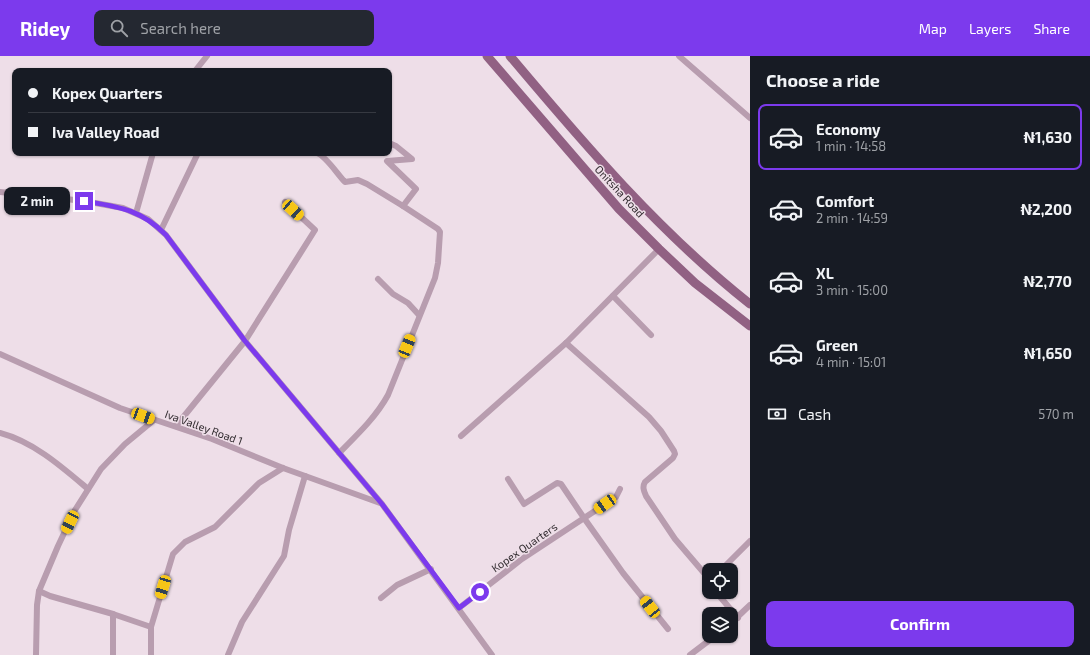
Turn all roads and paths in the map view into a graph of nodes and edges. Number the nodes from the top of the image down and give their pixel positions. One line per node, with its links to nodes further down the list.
1 (208, 56): 5 (street)
2 (487, 56): 16 (main road, Onitsha Road)
3 (510, 56): 19 (main road, Onitsha Road)
4 (679, 56): 6 (street)
5 (198, 68)
6 (750, 118)
7 (392, 144): 13 (street)
8 (152, 156): 14 (street)
9 (197, 156): 15 (street)
10 (322, 156): 13 (street)
11 (0, 192): 14 (street)
12 (284, 202): 23 (street)
13 (404, 206): 20 (street)
14 (136, 213): 15 (street)
15 (161, 230): 23 (street)
16 (659, 249): 18 (street); 21 (main road, Onitsha Road)
17 (378, 278): 20 (street)
18 (613, 296): 22 (street); 24 (street)
19 (750, 304)
20 (419, 315): 30 (street)
21 (750, 326)
22 (651, 335)
23 (245, 341): 27 (street); 30 (street)
24 (566, 343): 29 (street); 41 (street)
25 (0, 354): 26 (street, Iva Valley Road 1)
26 (154, 420): 27 (street, Iva Valley Road 1); 34 (street)
27 (176, 426): 31 (street, Iva Valley Road 1)
28 (0, 433): 34 (street)
29 (461, 436)
30 (339, 453): 36 (street)
31 (283, 468): 32 (street, Iva Valley Road 1); 50 (street)
32 (305, 476): 36 (street, Iva Valley Road 1); 56 (street)
33 (508, 479): 37 (street)
34 (88, 488): 42 (street)
35 (620, 489): 37 (street, Kopex Quarters)
36 (382, 504): 40 (street)
37 (584, 518): 46 (street, Kopex Quarters); 51 (street)
38 (750, 541): 39 (street)
39 (728, 563)
40 (431, 570): 43 (street); 46 (street)
41 (702, 571)
42 (39, 592): 48 (street); 53 (street)
43 (381, 598)
44 (722, 599): 45 (street)
45 (729, 607)
46 (459, 608): 57 (street)
47 (748, 610): 49 (street)
48 (114, 614): 50 (street); 54 (street)
49 (738, 618)
50 (151, 627): 55 (street)
51 (668, 629)
52 (706, 643): 58 (street)
53 (36, 655)
54 (113, 655)
55 (150, 655)
56 (228, 655)
57 (492, 655)
58 (690, 655)

